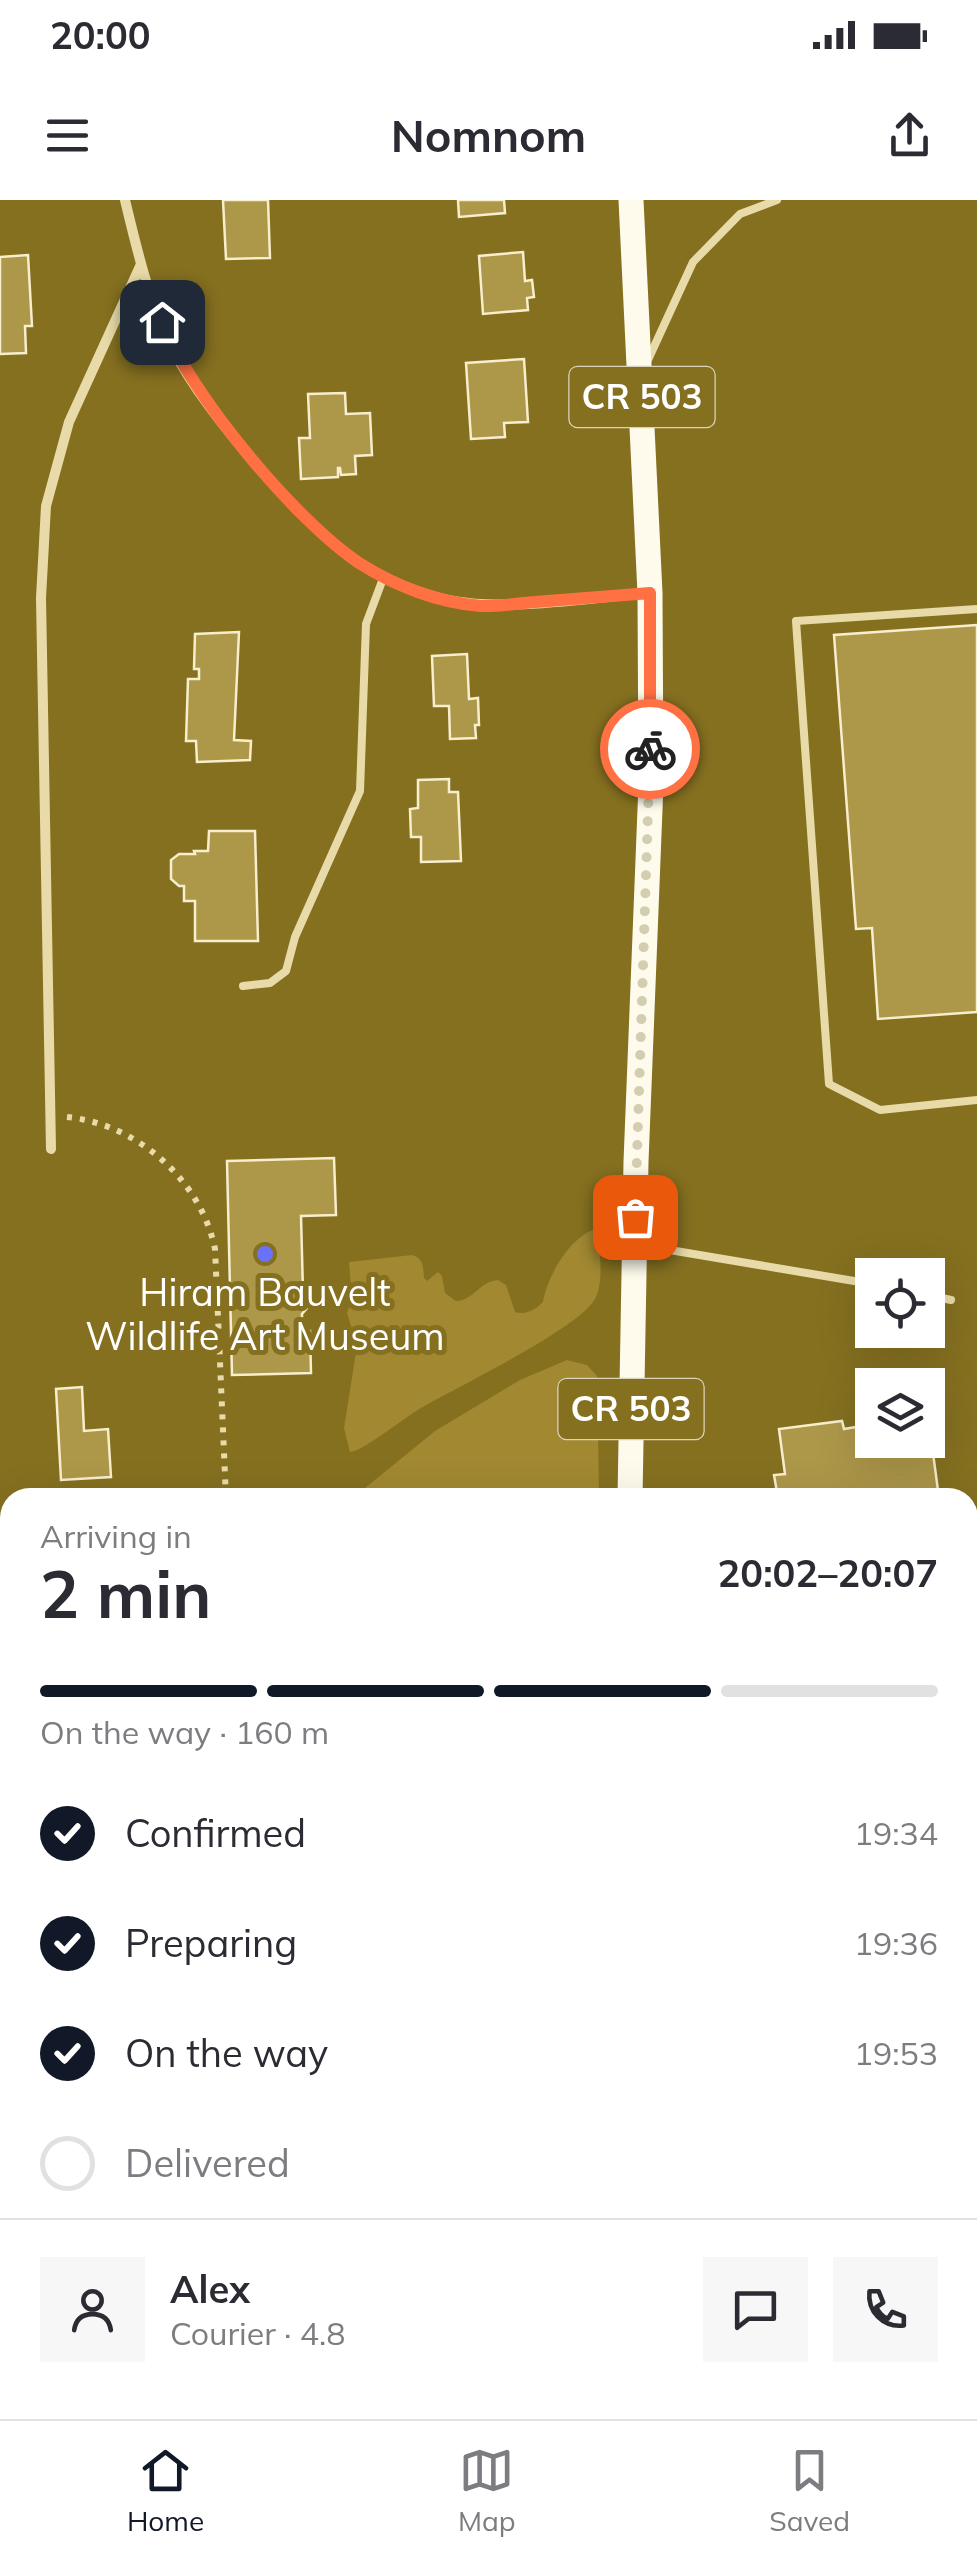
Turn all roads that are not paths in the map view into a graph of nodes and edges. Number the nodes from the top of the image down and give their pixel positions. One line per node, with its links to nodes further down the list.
1 (124, 200): 4 (street)
2 (631, 200): 5 (main road, CR 503)
3 (777, 200): 5 (lane)
4 (141, 264): 6 (street); 11 (street)
5 (641, 376): 7 (main road, CR 503)
6 (384, 576): 7 (street); 9 (lane)
7 (650, 593): 12 (main road, CR 503)
8 (977, 608): 10 (lane)
9 (243, 986)
10 (977, 1100)
11 (51, 1149)
12 (634, 1244): 13 (lane); 16 (main road, CR 503)
13 (855, 1281)
14 (945, 1299): 15 (lane)
15 (951, 1300)
16 (630, 1488)

